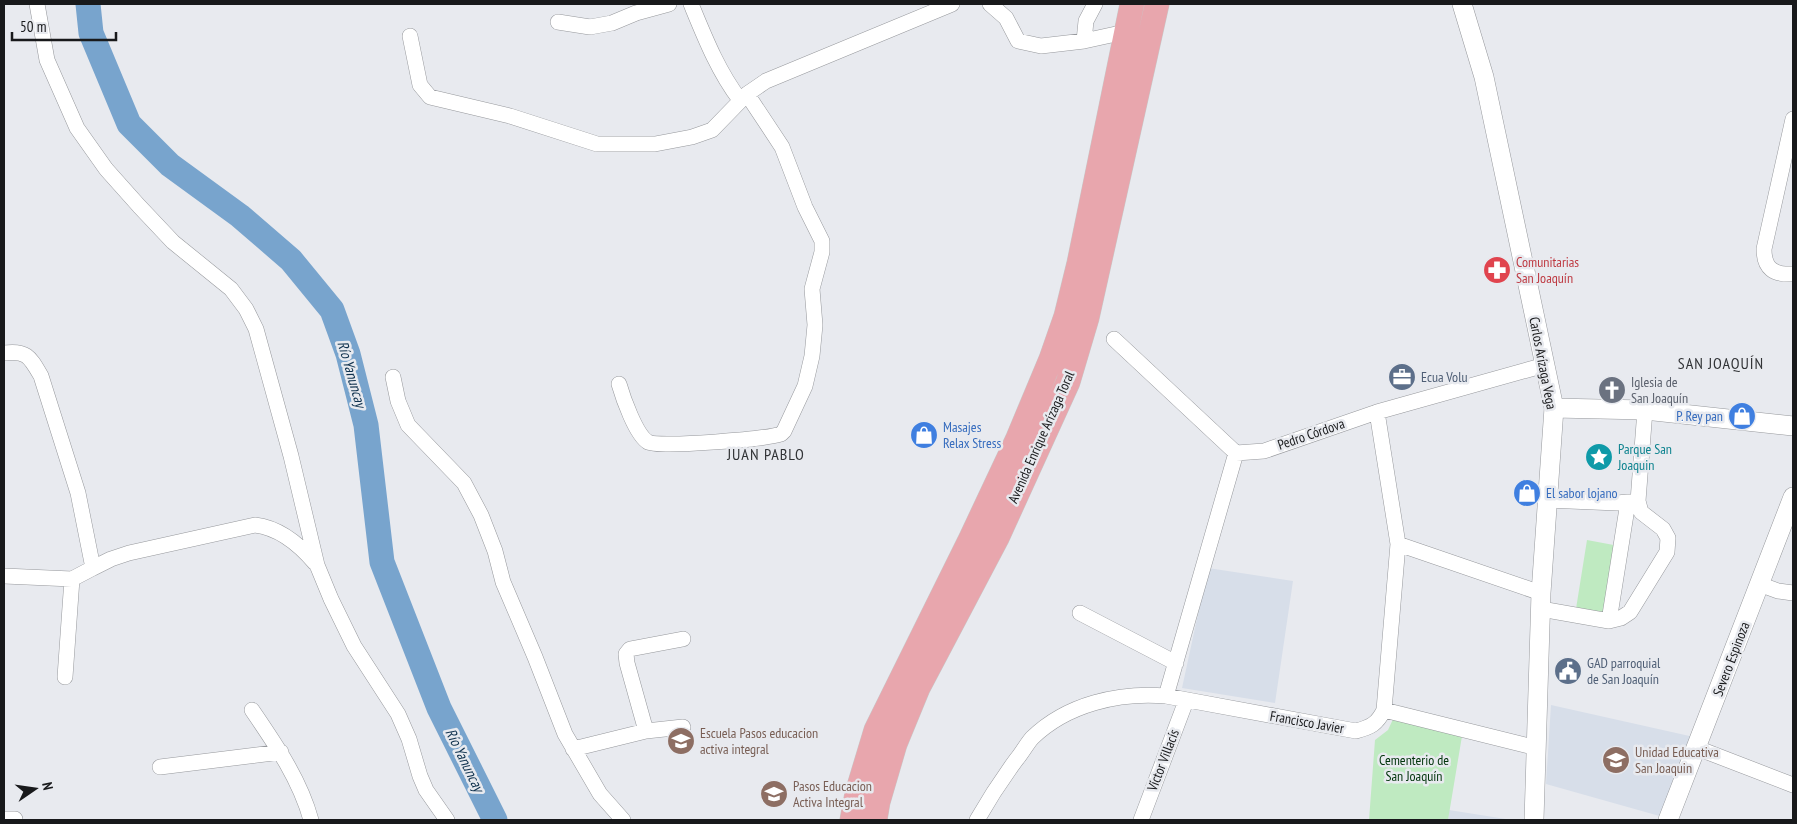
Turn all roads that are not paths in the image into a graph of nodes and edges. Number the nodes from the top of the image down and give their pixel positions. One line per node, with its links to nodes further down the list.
1 (37, 4): 31 (street)
2 (669, 4): 10 (street)
3 (691, 4): 14 (street)
4 (952, 4): 14 (street)
5 (990, 4): 13 (street)
6 (1095, 4): 13 (street)
7 (1132, 4): 11 (main road, Avenida Enrique Arízaga Toral)
8 (1157, 4): 59 (main road, Avenida Enrique Arízaga Toral)
9 (1462, 4): 19 (street, Carlos Arízaga Vega)
10 (558, 22)
11 (1125, 32): 13 (street); 58 (main road, Avenida Enrique Arízaga Toral)
12 (410, 36): 14 (street)
13 (1084, 41)
14 (744, 97): 21 (street)
15 (1793, 119): 16 (street)
16 (1793, 274)
17 (1114, 339): 26 (street)
18 (4, 353): 32 (street)
19 (1545, 365): 22 (street, Carlos Arízaga Vega); 24 (street, Pedro Córdova)
20 (393, 377): 51 (street)
21 (619, 384)
22 (1554, 408): 23 (street); 28 (street, Carlos Arízaga Vega)
23 (1645, 410): 25 (street); 29 (street)
24 (1376, 412): 26 (street, Pedro Córdova); 30 (street)
25 (1793, 426)
26 (1236, 453): 41 (street)
27 (1793, 497): 35 (street, Severo Espinoza)
28 (1546, 500): 29 (street); 37 (street, Carlos Arízaga Vega)
29 (1633, 502): 39 (street); 39 (street)
30 (1398, 544): 37 (street); 46 (street)
31 (317, 566): 32 (street); 56 (street)
32 (93, 568): 34 (street)
33 (4, 576): 34 (street)
34 (72, 579): 42 (street)
35 (1760, 584): 36 (street); 50 (street, Severo Espinoza)
36 (1793, 593)
37 (1541, 601): 39 (street); 49 (street, Carlos Arízaga Vega)
38 (1080, 613): 41 (street)
39 (1610, 621)
40 (683, 639): 48 (street)
41 (1176, 663): 43 (street)
42 (65, 677)
43 (1166, 696): 44 (street, Francisco Javier); 60 (street, Francisco Javier)
44 (1186, 701): 46 (street, Francisco Javier); 61 (street, Víctor Villacís)
45 (252, 710): 52 (street)
46 (1384, 710): 49 (street)
47 (683, 727): 48 (street)
48 (646, 731): 51 (street)
49 (1537, 748): 62 (street, Carlos Arízaga Vega)
50 (1697, 748): 54 (street); 63 (street, Severo Espinoza)
51 (573, 749): 57 (street)
52 (281, 752): 53 (street); 55 (street)
53 (160, 767)
54 (1793, 785)
55 (311, 820)
56 (447, 820)
57 (623, 820)
58 (852, 820)
59 (875, 820)
60 (977, 820)
61 (1143, 820)
62 (1534, 820)
63 (1668, 820)

